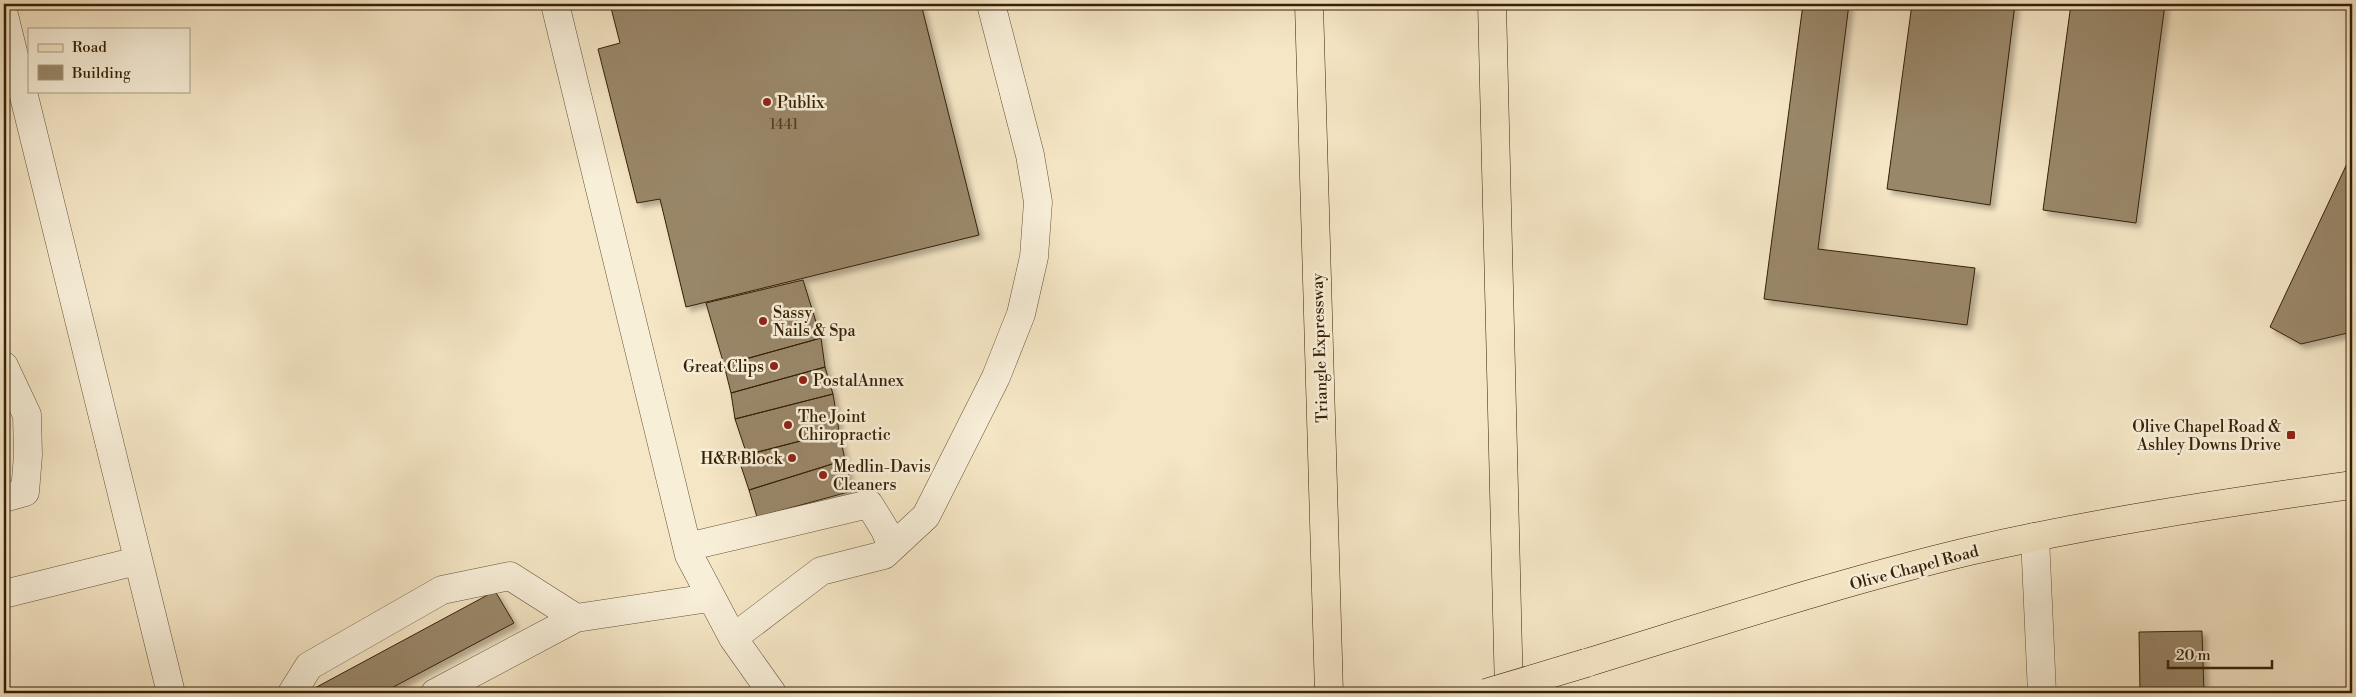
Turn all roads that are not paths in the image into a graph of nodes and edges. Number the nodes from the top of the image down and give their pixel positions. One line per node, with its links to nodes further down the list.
1 (15, 4): 6 (street)
2 (555, 4): 12 (street)
3 (991, 4): 13 (street)
4 (1309, 4): 23 (main road, Triangle Expressway)
5 (1492, 4): 25 (main road)
6 (4, 6)
7 (4, 15): 14 (street)
8 (4, 366): 10 (street)
9 (2352, 485): 11 (main road, Olive Chapel Road)
10 (4, 498)
11 (2035, 538): 24 (main road, Olive Chapel Road, bridge); 26 (street)
12 (687, 546): 13 (street); 16 (street)
13 (892, 547): 18 (street)
14 (137, 561): 15 (street); 19 (street)
15 (4, 594)
16 (710, 598): 17 (street); 18 (street)
17 (576, 618): 20 (street); 21 (street)
18 (732, 638): 22 (street)
19 (171, 693)
20 (292, 693)
21 (435, 693)
22 (772, 693)
23 (1329, 693)
24 (1486, 693)
25 (1509, 693)
26 (2042, 693)

